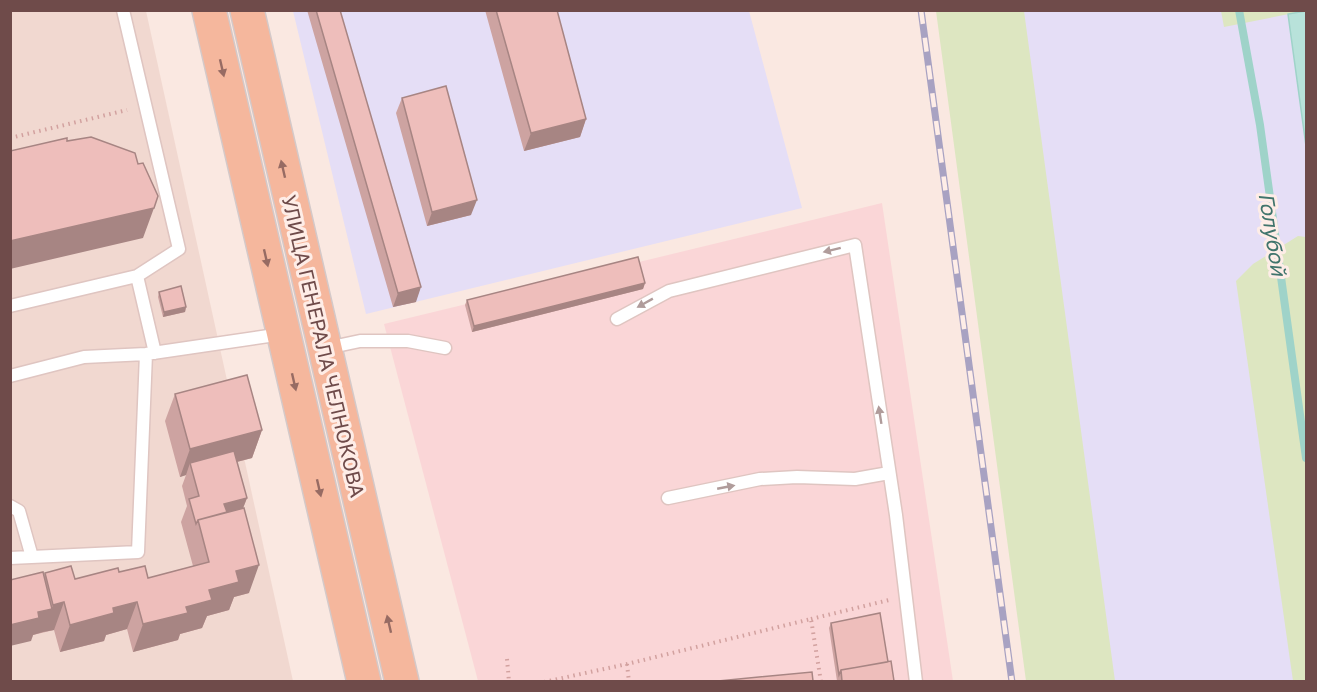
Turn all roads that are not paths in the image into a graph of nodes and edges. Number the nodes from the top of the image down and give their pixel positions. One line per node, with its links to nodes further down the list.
1 (123, 10): 4 (lane)
2 (209, 10): 7 (main road, УЛИЦА ГЕНЕРАЛА ЧЕЛНОКОВА, one-way to 7)
3 (247, 10): 9 (main road, УЛИЦА ГЕНЕРАЛА ЧЕЛНОКОВА, one-way to 3)
4 (137, 276): 5 (lane); 10 (lane)
5 (10, 306)
6 (617, 319): 12 (lane, one-way to 6)
7 (283, 334): 10 (lane); 17 (main road, УЛИЦА ГЕНЕРАЛА ЧЕЛНОКОВА, one-way to 17)
8 (445, 348): 9 (lane)
9 (325, 349): 18 (main road, УЛИЦА ГЕНЕРАЛА ЧЕЛНОКОВА, one-way to 9)
10 (150, 353): 11 (lane); 15 (lane)
11 (10, 376)
12 (889, 472): 13 (lane, one-way to 12); 19 (lane)
13 (668, 498)
14 (10, 506): 15 (lane)
15 (32, 557): 16 (lane)
16 (10, 558)
17 (364, 681)
18 (402, 681)
19 (916, 681)

